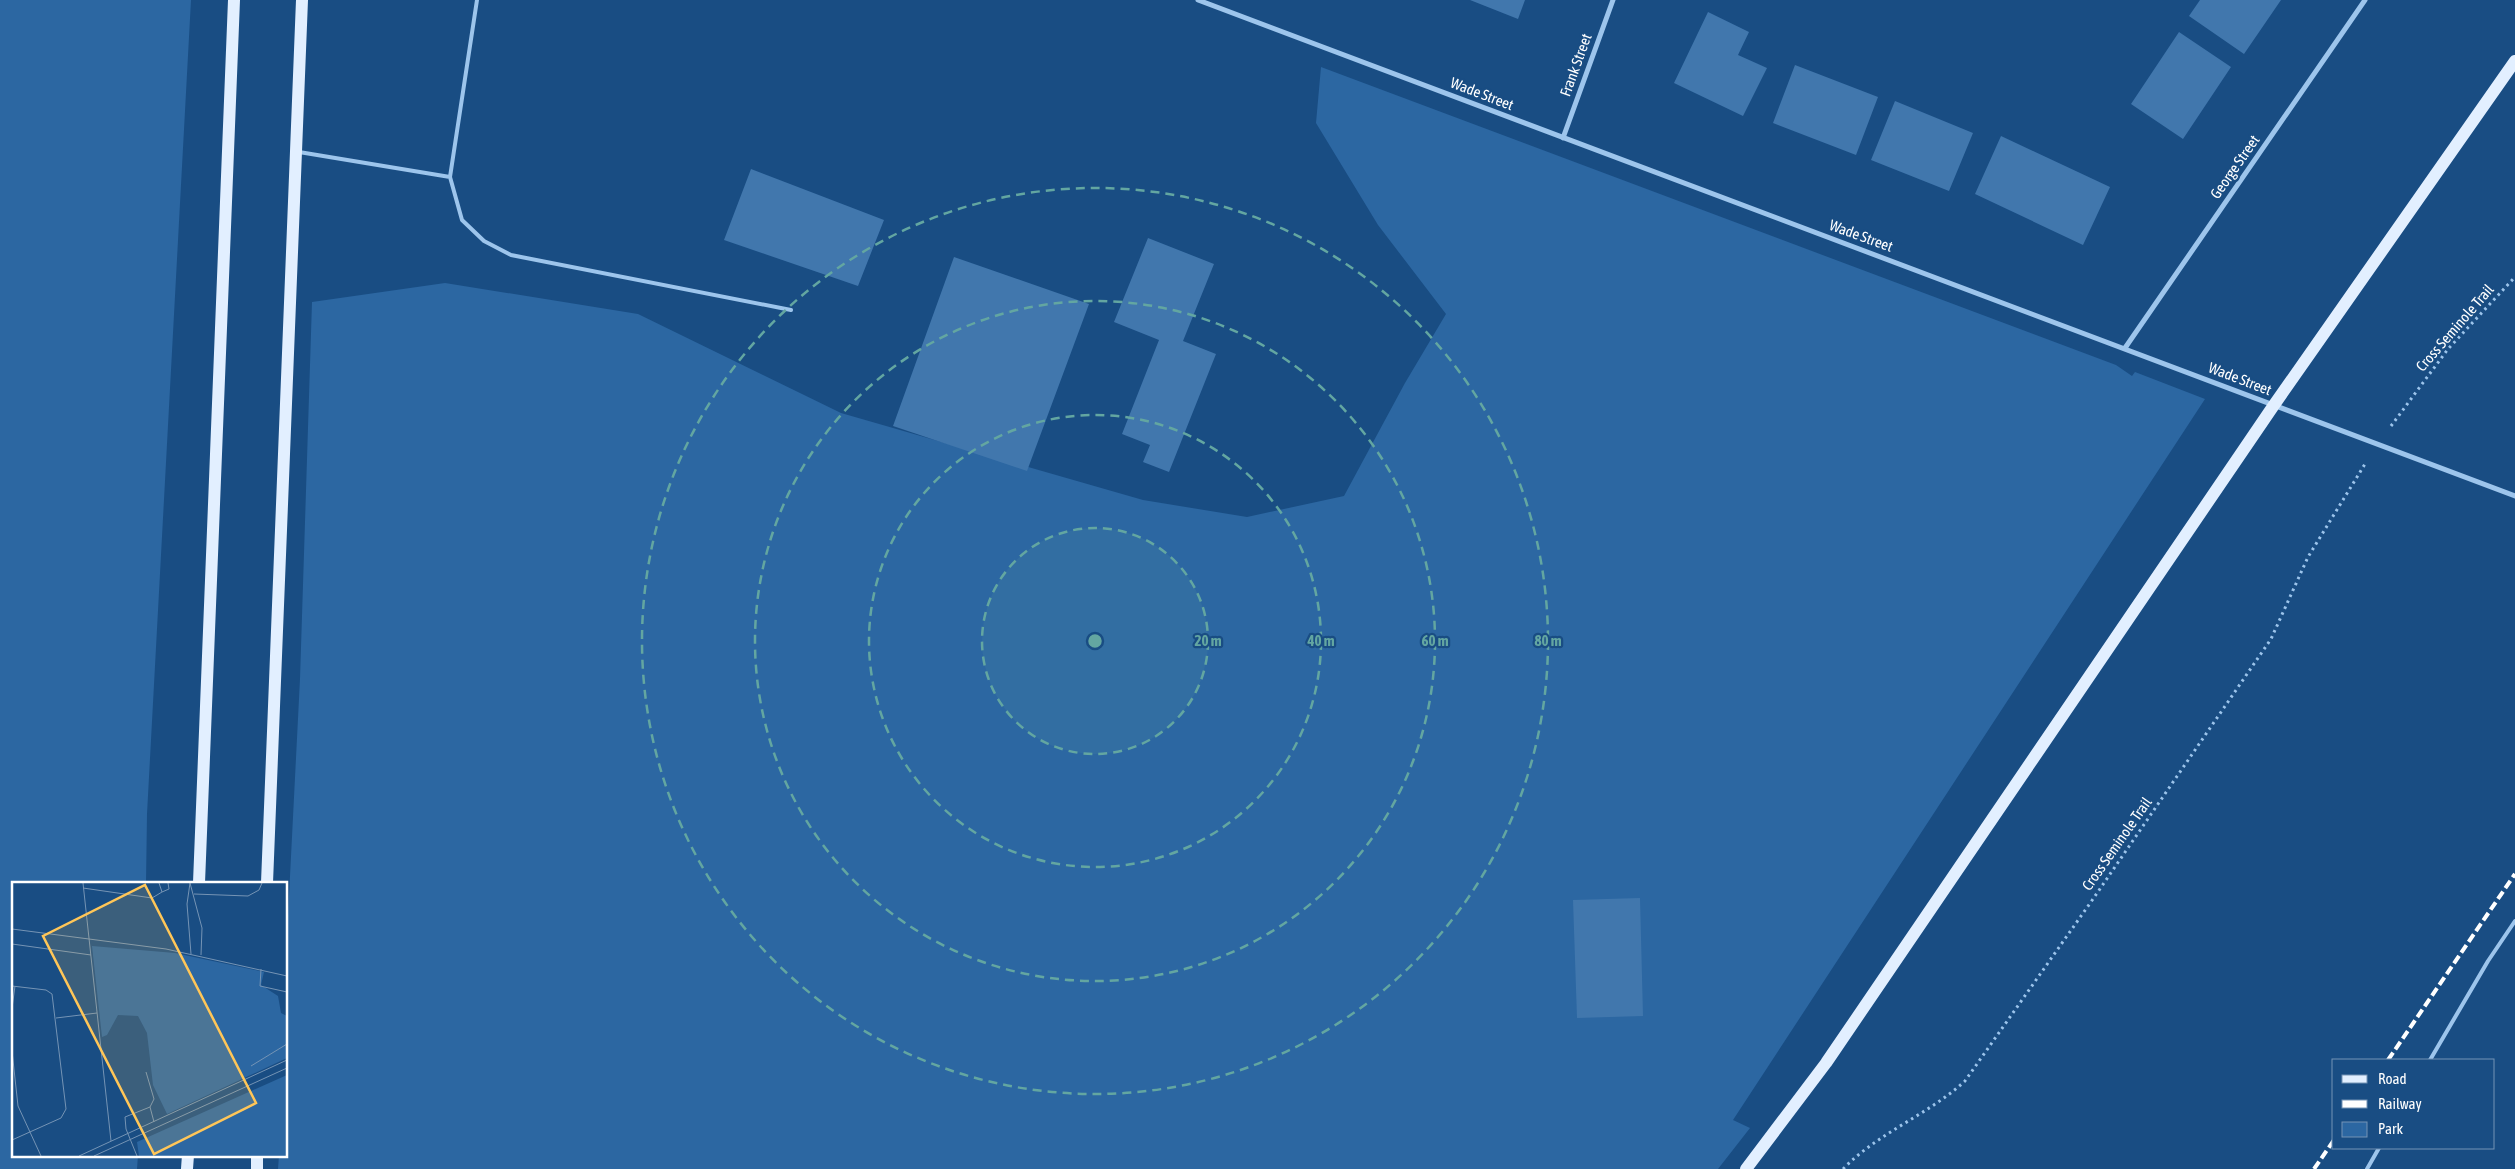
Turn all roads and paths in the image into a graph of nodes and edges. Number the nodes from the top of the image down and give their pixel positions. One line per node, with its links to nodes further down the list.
1 (234, 0): 18 (main road)
2 (302, 0): 9 (main road)
3 (477, 0): 10 (lane)
4 (1198, 0): 8 (street, Wade Street)
5 (1613, 0): 8 (street, Frank Street)
6 (2365, 0): 13 (street, George Street)
7 (2515, 60): 15 (main road)
8 (1563, 138): 13 (street, Wade Street)
9 (295, 152): 10 (lane); 19 (main road)
10 (450, 177): 12 (lane)
11 (2515, 276): 14 (path, Cross Seminole Trail)
12 (791, 310)
13 (2125, 348): 15 (street, Wade Street)
14 (2412, 395)
15 (2274, 405): 17 (street, Wade Street); 27 (main road)
16 (2352, 484): 28 (path, Cross Seminole Trail)
17 (2515, 496)
18 (199, 882)
19 (268, 882)
20 (2515, 921): 21 (lane)
21 (2431, 1059)
22 (2378, 1149): 29 (lane)
23 (188, 1156): 25 (main road)
24 (257, 1156): 26 (main road)
25 (188, 1169)
26 (257, 1169)
27 (1746, 1169)
28 (1843, 1169)
29 (2367, 1169)

